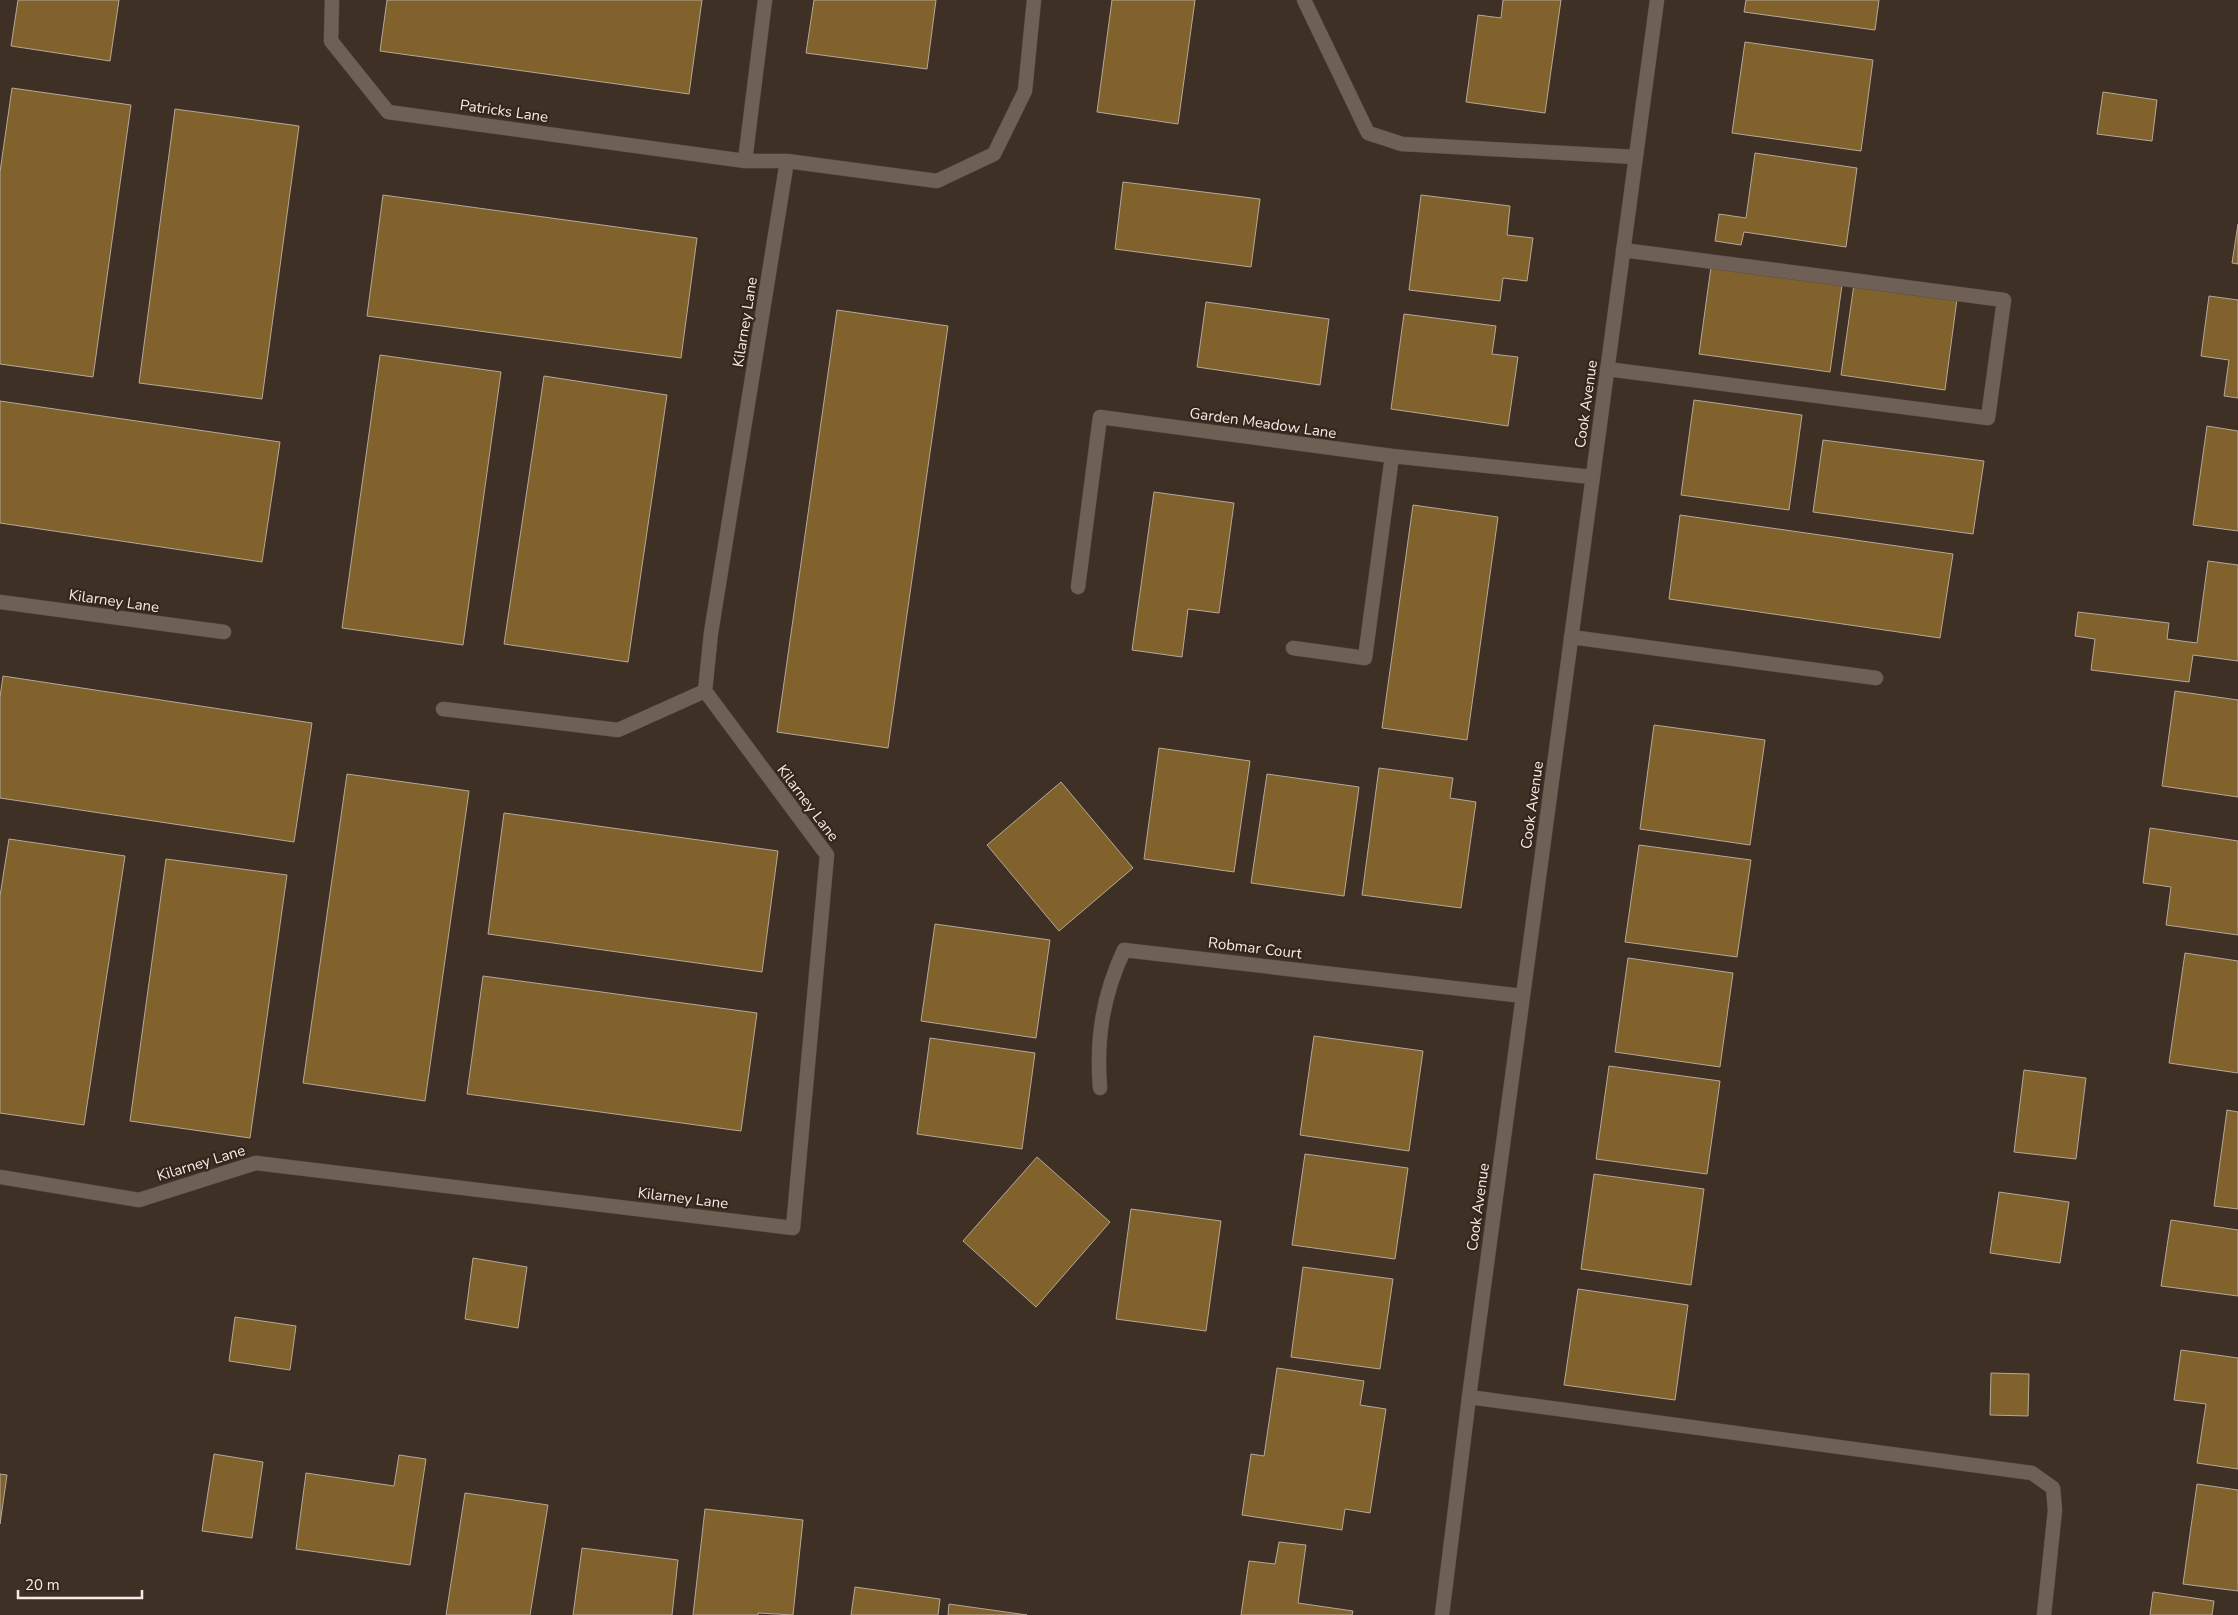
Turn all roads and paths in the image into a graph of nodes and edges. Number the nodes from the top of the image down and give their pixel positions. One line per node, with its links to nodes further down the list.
1 (332, 0): 7 (street, Patricks Lane)
2 (765, 0): 7 (street)
3 (1034, 0): 8 (street)
4 (1304, 0): 6 (street)
5 (1657, 0): 6 (street, Cook Avenue)
6 (1635, 157): 9 (street, Cook Avenue)
7 (745, 161): 8 (street)
8 (787, 161): 19 (street, Kilarney Lane)
9 (1623, 250): 10 (street, Cook Avenue); 10 (street)
10 (1607, 369): 12 (street, Cook Avenue)
11 (1392, 456): 12 (street, Garden Meadow Lane); 13 (street, Garden Meadow Lane); 17 (street)
12 (1592, 477): 16 (street, Cook Avenue)
13 (1078, 587)
14 (0, 602): 15 (street, Kilarney Lane)
15 (224, 632)
16 (1571, 637): 18 (street); 21 (street, Cook Avenue)
17 (1293, 648)
18 (1876, 678)
19 (705, 691): 20 (street); 23 (street, Kilarney Lane)
20 (443, 709)
21 (1523, 996): 22 (street, Robmar Court); 24 (street, Cook Avenue)
22 (1100, 1088)
23 (0, 1177)
24 (1469, 1397): 25 (street, Cook Avenue); 26 (street)
25 (1442, 1615)
26 (2044, 1615)

